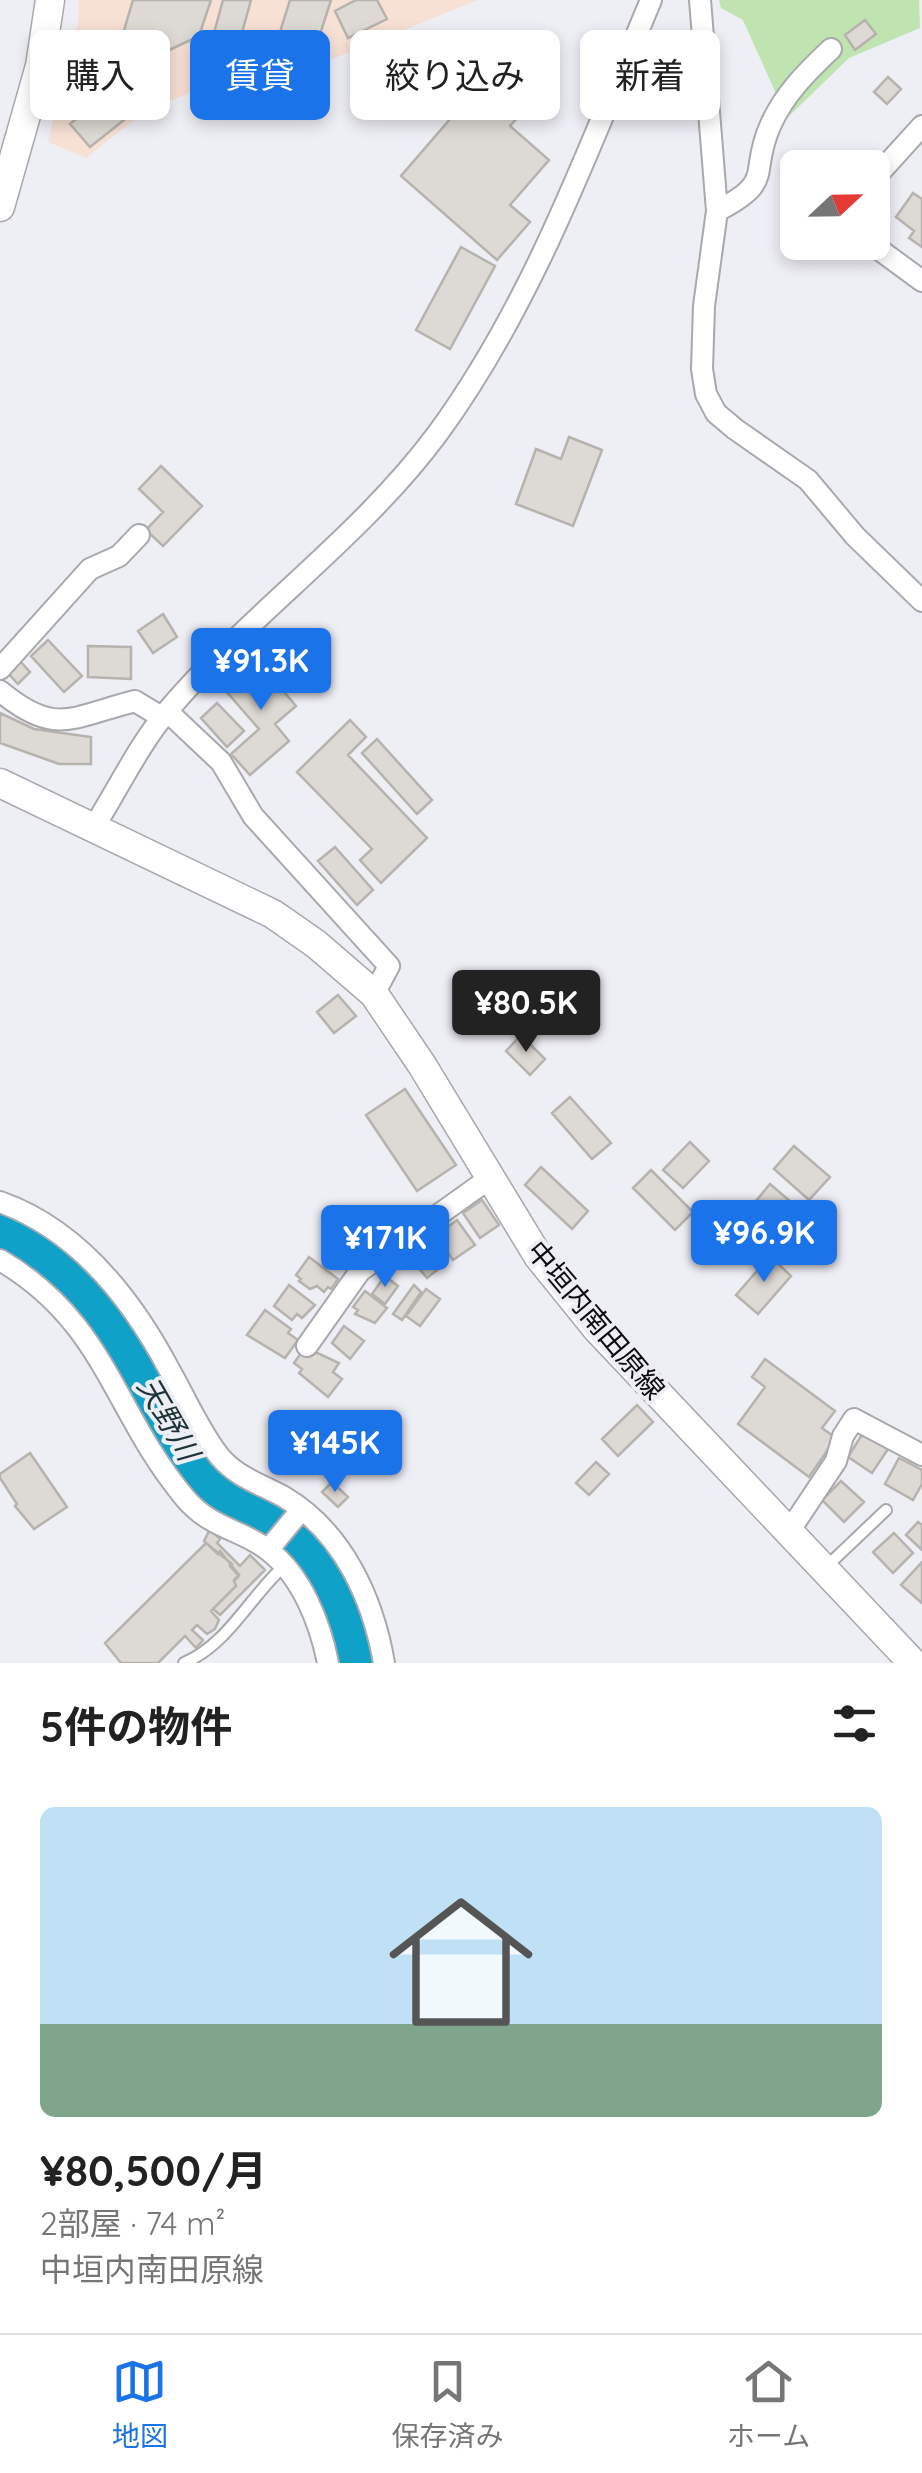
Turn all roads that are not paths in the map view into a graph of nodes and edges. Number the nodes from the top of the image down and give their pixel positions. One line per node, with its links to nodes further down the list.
1 (50, 0): 6 (main road)
2 (651, 0): 16 (street)
3 (700, 0): 9 (street)
4 (831, 49): 9 (street)
5 (922, 126): 7 (street)
6 (8, 156): 8 (main road)
7 (890, 161)
8 (0, 207)
9 (716, 211): 13 (street)
10 (890, 257): 11 (street)
11 (922, 281)
12 (140, 535): 14 (street)
13 (922, 600)
14 (0, 669)
15 (0, 691): 16 (street)
16 (165, 714): 18 (street); 19 (street)
17 (0, 783): 18 (main road, 中垣内南田原線)
18 (92, 830): 19 (main road, 中垣内南田原線)
19 (374, 994): 20 (main road, 中垣内南田原線)
20 (490, 1178): 23 (street); 27 (main road, 中垣内南田原線)
21 (0, 1202): 25 (street)
22 (0, 1260): 28 (street)
23 (307, 1346)
24 (922, 1455): 27 (street)
25 (302, 1510): 28 (street); 33 (street)
26 (886, 1510): 30 (lane)
27 (788, 1534): 30 (main road, 中垣内南田原線)
28 (268, 1550): 29 (street)
29 (284, 1567): 31 (lane); 32 (street)
30 (823, 1570): 34 (main road, 中垣内南田原線)
31 (184, 1663)
32 (328, 1663)
33 (384, 1663)
34 (913, 1663)

